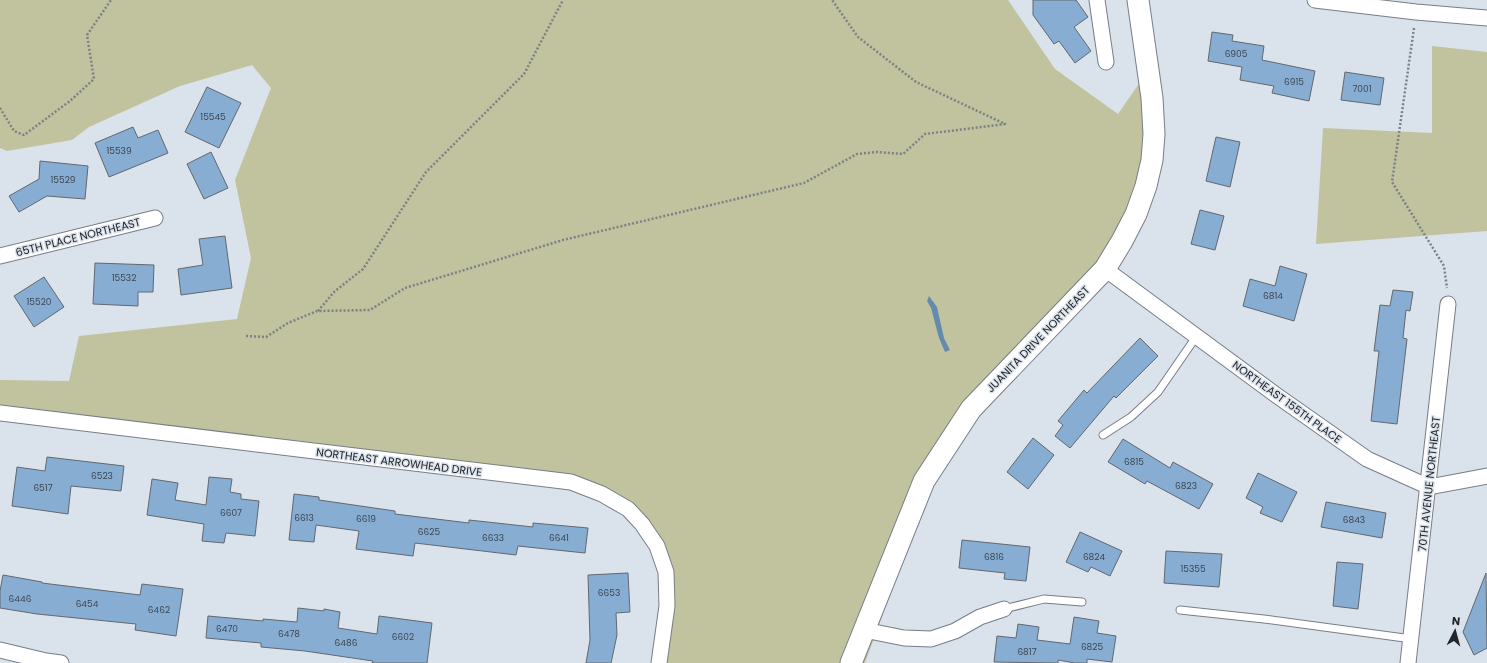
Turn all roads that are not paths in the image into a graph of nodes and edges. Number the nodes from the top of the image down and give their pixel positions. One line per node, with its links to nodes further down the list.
1 (1097, 0): 6 (street)
2 (1138, 0): 9 (main road, JUANITA DRIVE NORTHEAST)
3 (1314, 0): 4 (street)
4 (1377, 4): 5 (street)
5 (1487, 18)
6 (1106, 62)
7 (155, 218): 8 (street, 65TH PLACE NORTHEAST)
8 (0, 256)
9 (1105, 269): 11 (street, NORTHEAST 155TH PLACE); 19 (main road, JUANITA DRIVE NORTHEAST)
10 (1448, 304): 15 (street, 70TH AVENUE NORTHEAST)
11 (1196, 337): 13 (lane); 15 (street, NORTHEAST 155TH PLACE)
12 (0, 413): 23 (street, NORTHEAST ARROWHEAD DRIVE)
13 (1103, 435)
14 (1487, 476): 15 (street)
15 (1429, 487): 20 (street, 70TH AVENUE NORTHEAST)
16 (1082, 602): 17 (lane)
17 (1004, 609): 19 (street)
18 (1180, 610): 20 (lane)
19 (864, 630): 24 (main road, JUANITA DRIVE NORTHEAST)
20 (1412, 639): 25 (street, 70TH AVENUE NORTHEAST)
21 (0, 650): 22 (street)
22 (61, 663)
23 (659, 663)
24 (851, 663)
25 (1408, 663)

